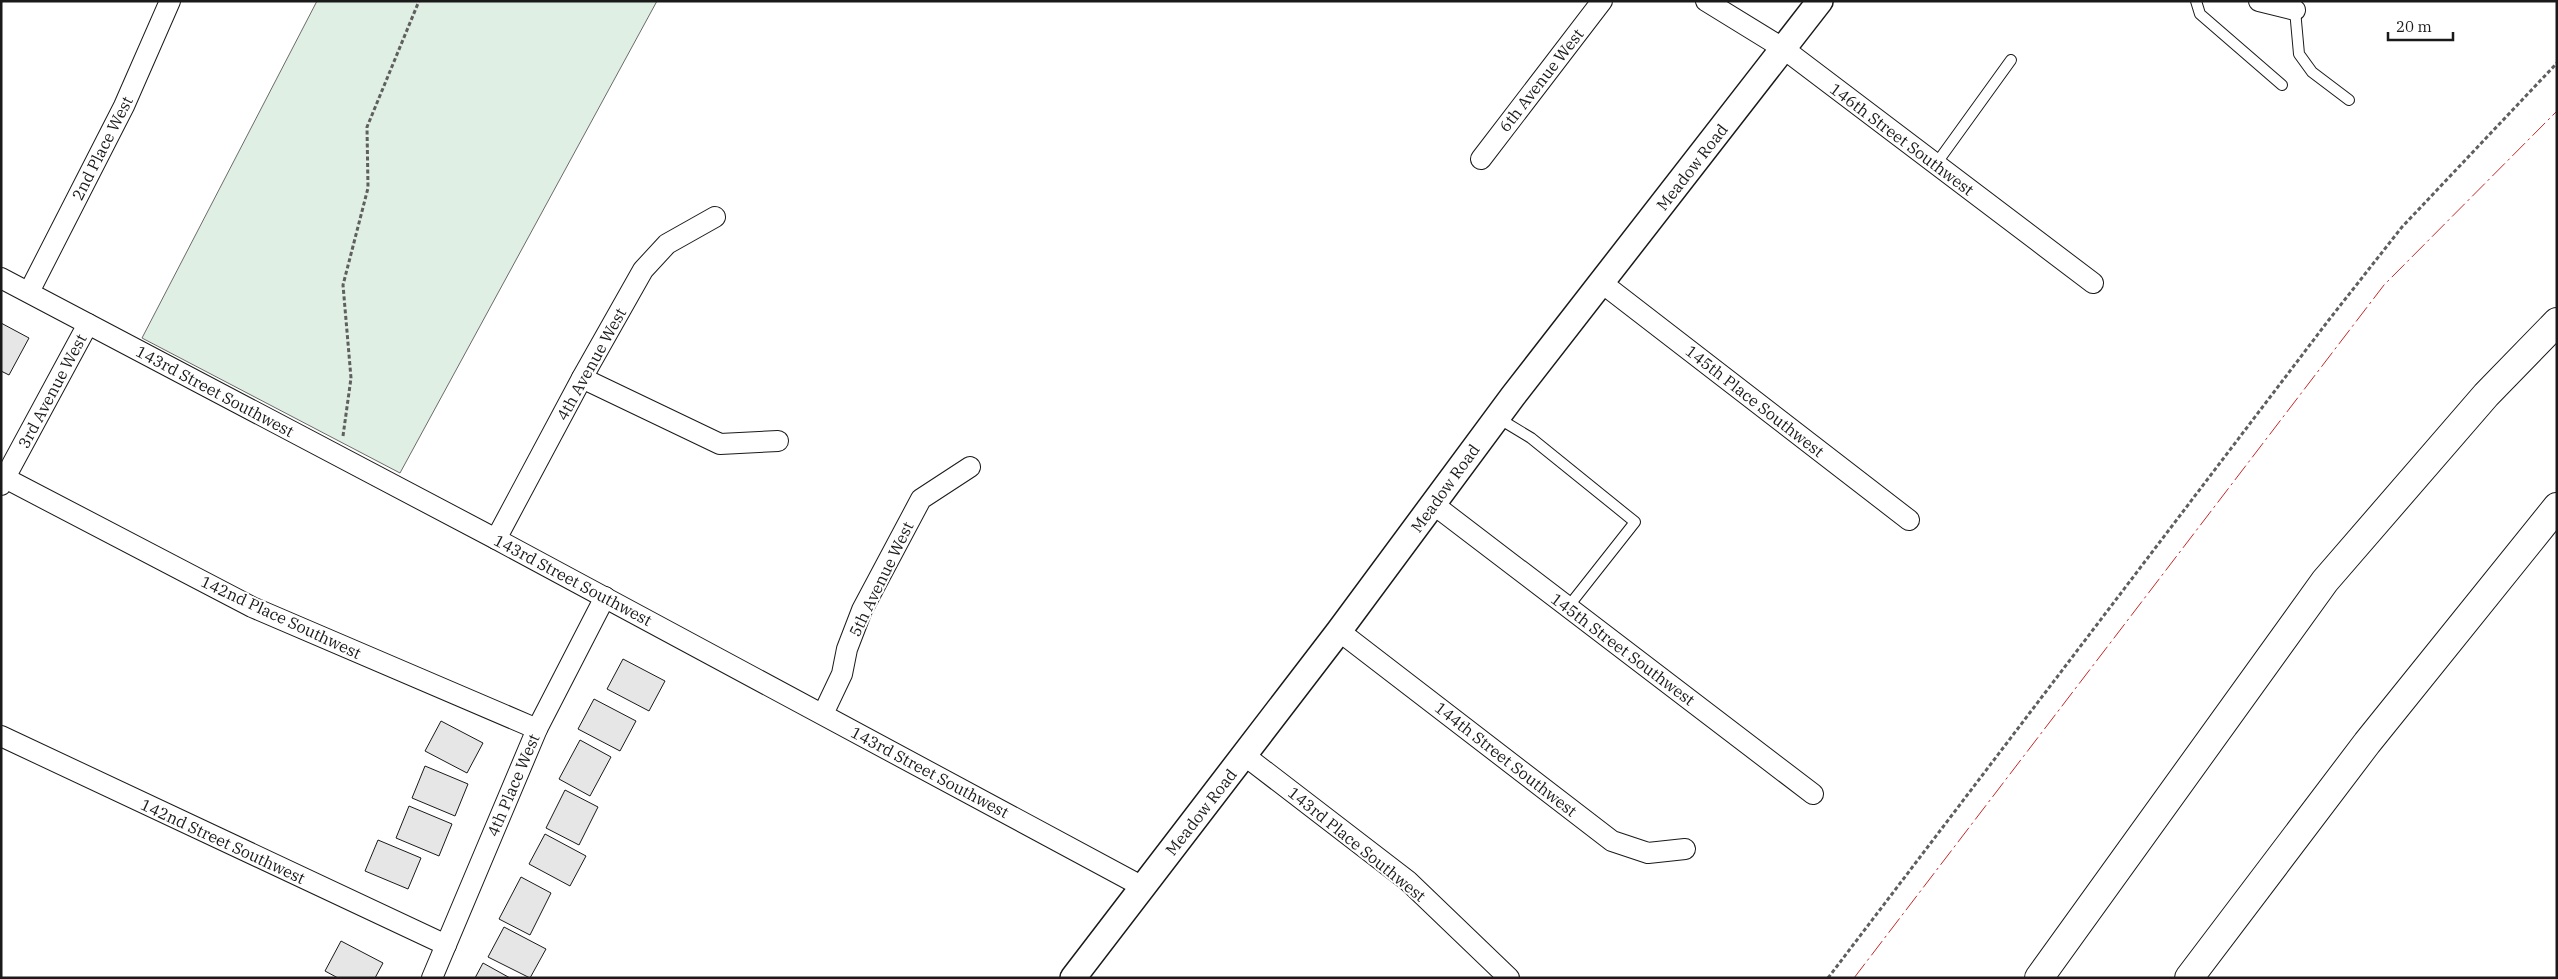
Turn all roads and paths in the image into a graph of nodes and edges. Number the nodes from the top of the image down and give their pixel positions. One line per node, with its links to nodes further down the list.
1 (170, 1): 20 (street, 2nd Place West)
2 (419, 1): 26 (path)
3 (1602, 1): 14 (street, 6th Avenue West)
4 (1706, 1): 9 (street, 146th Street Southwest)
5 (1820, 1): 9 (street, Meadow Road)
6 (2196, 1): 12 (lane)
7 (2259, 1): 8 (street)
8 (2295, 10): 13 (lane)
9 (1784, 49): 15 (street, 146th Street Southwest); 18 (street, Meadow Road)
10 (2011, 60): 15 (lane)
11 (2557, 63): 47 (path)
12 (2282, 85)
13 (2349, 100)
14 (1481, 159)
15 (1936, 164): 19 (street, 146th Street Southwest)
16 (716, 217): 23 (street, 4th Avenue West)
17 (1, 278): 20 (street, 143rd Street Southwest)
18 (1602, 282): 24 (street, Meadow Road); 31 (street, 145th Place Southwest)
19 (2093, 283)
20 (29, 292): 22 (street, 143rd Street Southwest)
21 (2557, 322): 48 (highway)
22 (88, 324): 26 (street, 143rd Street Southwest); 28 (street, 3rd Avenue West)
23 (582, 378): 25 (street); 32 (street, 4th Avenue West)
24 (1497, 418): 29 (street, Meadow Road); 34 (lane)
25 (778, 442)
26 (340, 456): 32 (street, 143rd Street Southwest)
27 (970, 467): 36 (street, 5th Avenue West)
28 (3, 482): 37 (street, 142nd Place Southwest)
29 (1433, 504): 34 (street, 145th Street Southwest); 35 (street, Meadow Road)
30 (2557, 507): 49 (highway)
31 (1909, 520)
32 (496, 539): 33 (street, 143rd Street Southwest)
33 (605, 597): 36 (street, 143rd Street Southwest); 37 (street, 4th Place West)
34 (1568, 607): 40 (street, 145th Street Southwest)
35 (1339, 631): 39 (street, Meadow Road); 41 (street, 144th Street Southwest)
36 (823, 714): 42 (street, 143rd Street Southwest)
37 (537, 729): 43 (street, 4th Place West)
38 (1, 736): 43 (street, 142nd Street Southwest)
39 (1244, 756): 42 (street, Meadow Road); 46 (street, 143rd Place Southwest)
40 (1813, 794)
41 (1685, 849)
42 (1143, 887): 45 (street, Meadow Road)
43 (446, 945): 44 (street, 4th Place West)
44 (432, 978)
45 (1073, 978)
46 (1509, 978)
47 (1828, 978)
48 (2039, 978)
49 (2189, 978)

